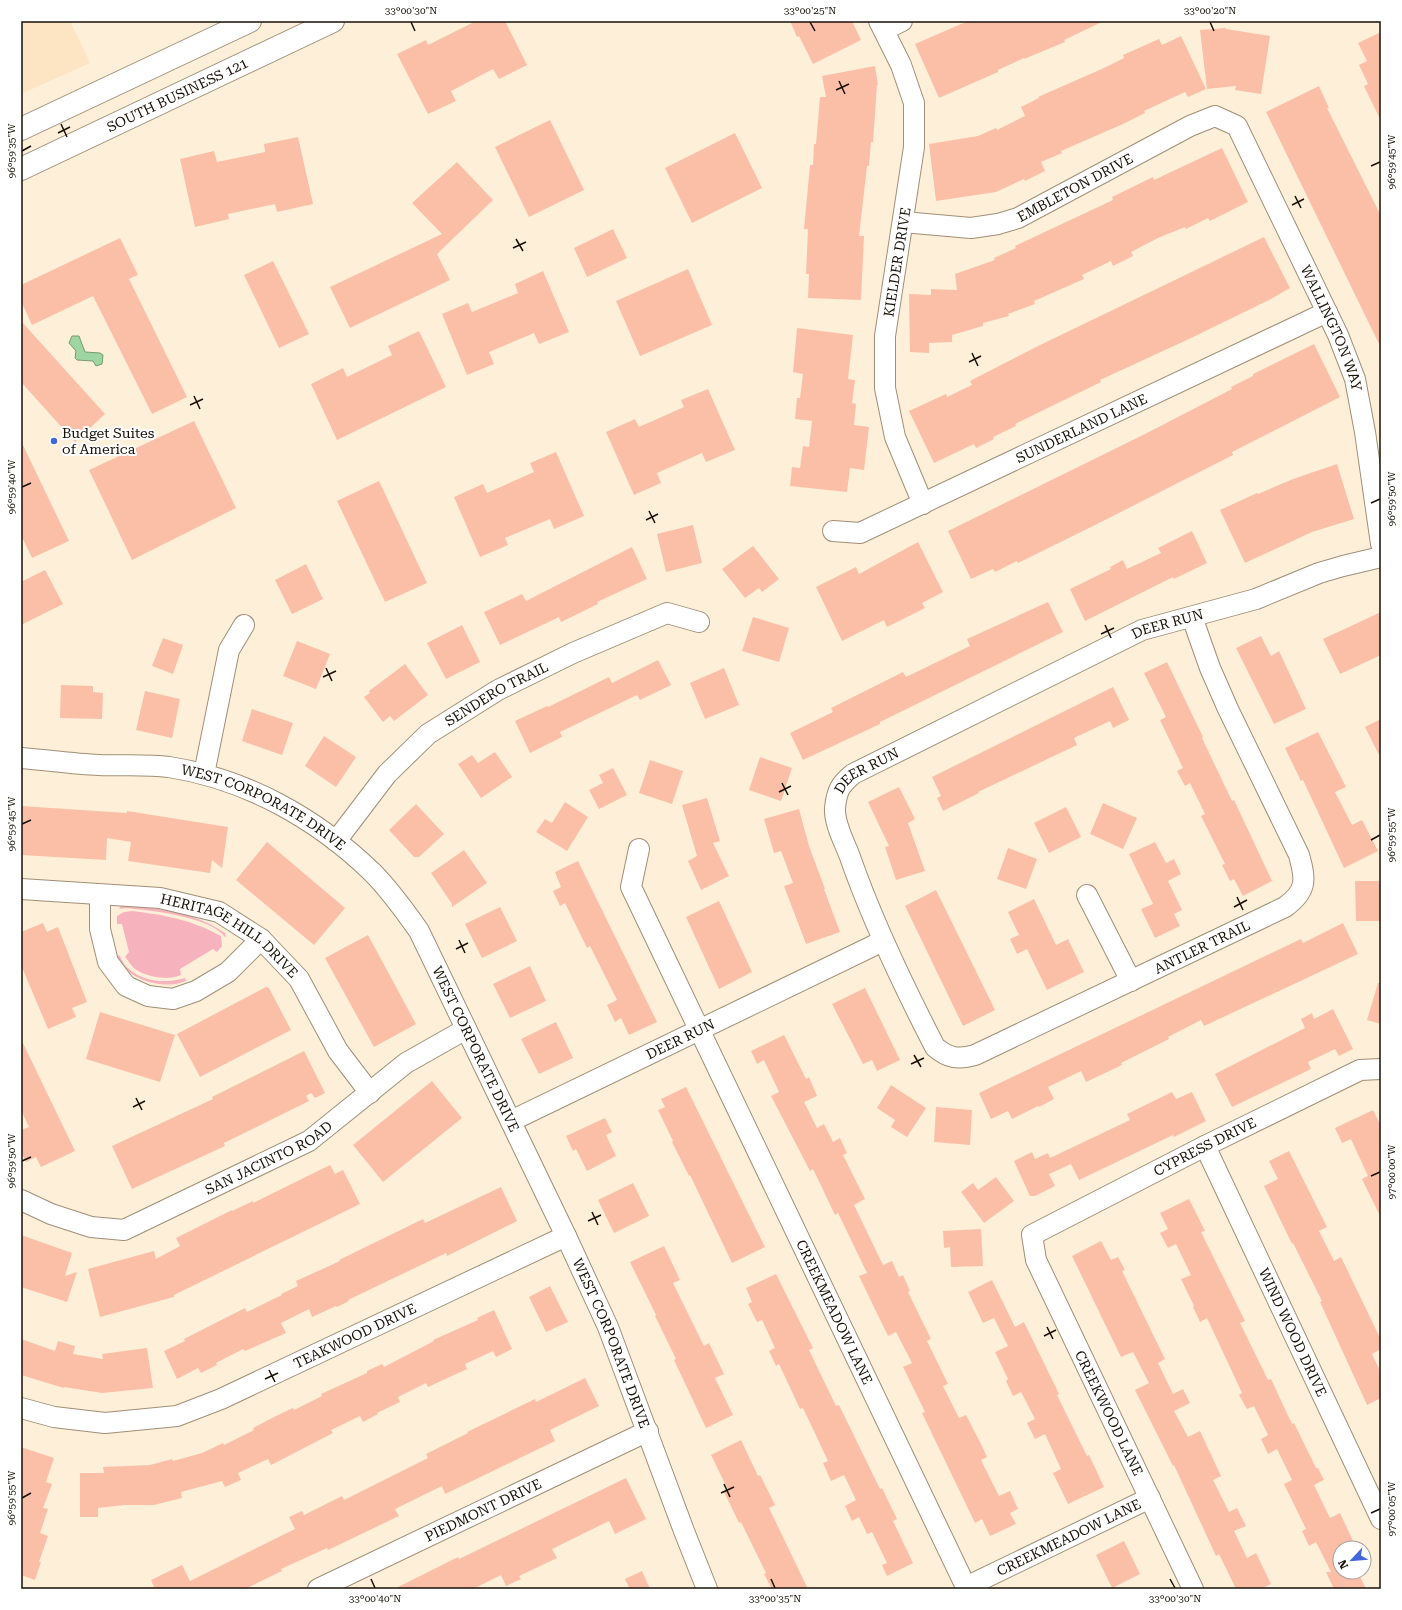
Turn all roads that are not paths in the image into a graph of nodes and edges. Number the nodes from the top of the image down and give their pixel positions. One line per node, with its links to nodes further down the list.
1 (250, 21): 6 (main road)
2 (902, 21): 4 (street)
3 (322, 23): 7 (main road, SOUTH BUSINESS 121)
4 (882, 26): 8 (street, KIELDER DRIVE)
5 (1237, 126): 8 (street, EMBLETON DRIVE); 9 (street, WALLINGTON WAY)
6 (21, 129)
7 (21, 169)
8 (903, 222): 10 (street, KIELDER DRIVE)
9 (1327, 312): 10 (street, SUNDERLAND LANE); 12 (street, WALLINGTON WAY)
10 (923, 504): 11 (street, SUNDERLAND LANE)
11 (833, 532)
12 (1381, 544)
13 (1381, 557): 14 (street, DEER RUN)
14 (1192, 617): 25 (street, DEER RUN); 26 (street, ANTLER TRAIL)
15 (699, 622): 19 (street, SENDERO TRAIL)
16 (244, 625): 18 (street)
17 (21, 758): 18 (street, WEST CORPORATE DRIVE)
18 (204, 774): 19 (street, WEST CORPORATE DRIVE)
19 (336, 841): 27 (street, WEST CORPORATE DRIVE)
20 (639, 849): 28 (street, CREEKMEADOW LANE)
21 (21, 889): 23 (street, HERITAGE HILL DRIVE)
22 (1087, 894): 26 (street)
23 (100, 895): 24 (street, HERITAGE HILL DRIVE); 24 (street)
24 (261, 939): 30 (street, HERITAGE HILL DRIVE)
25 (883, 941): 26 (street, ANTLER TRAIL); 28 (street, DEER RUN)
26 (1131, 981)
27 (466, 1029): 30 (street, SAN JACINTO ROAD); 31 (street, WEST CORPORATE DRIVE)
28 (699, 1031): 31 (street, DEER RUN); 38 (street, CREEKMEADOW LANE)
29 (1381, 1069): 32 (street, CYPRESS DRIVE)
30 (370, 1093): 33 (street, SAN JACINTO ROAD)
31 (511, 1121): 35 (street, WEST CORPORATE DRIVE)
32 (1205, 1146): 34 (street, CYPRESS DRIVE); 39 (street, WIND WOOD DRIVE)
33 (21, 1200)
34 (1032, 1235): 38 (street, CREEKWOOD LANE)
35 (566, 1236): 36 (street, TEAKWOOD DRIVE); 37 (street, WEST CORPORATE DRIVE)
36 (21, 1408)
37 (648, 1431): 40 (street, PIEDMONT DRIVE); 41 (street, WEST CORPORATE DRIVE)
38 (1150, 1498): 42 (street, CREEKWOOD LANE)
39 (1381, 1519)
40 (318, 1589)
41 (708, 1589)
42 (1193, 1589)

